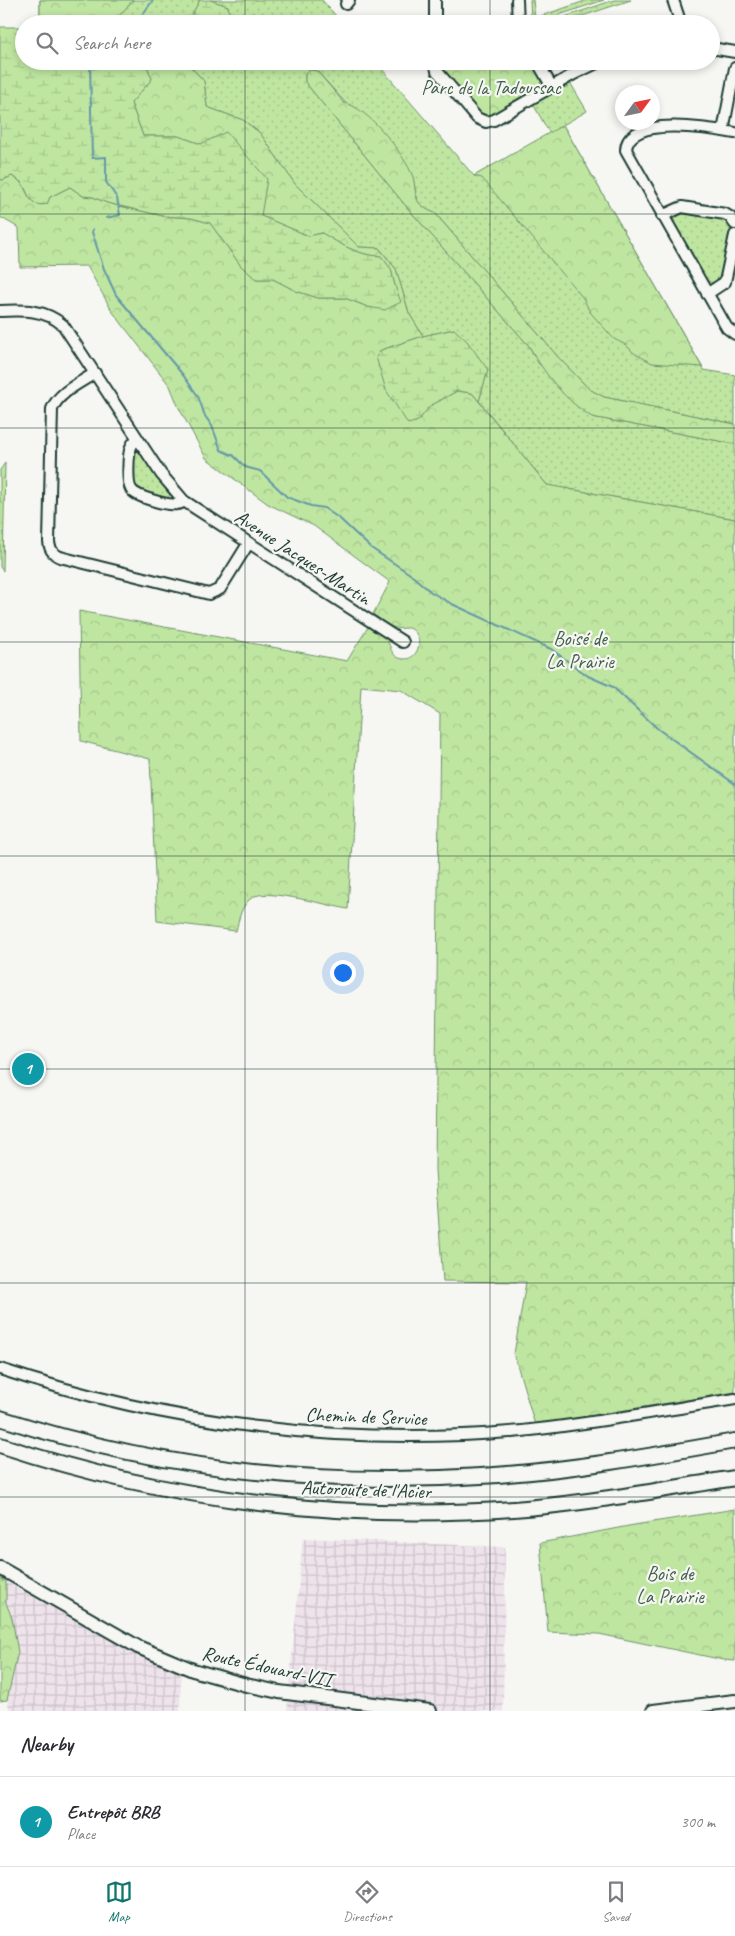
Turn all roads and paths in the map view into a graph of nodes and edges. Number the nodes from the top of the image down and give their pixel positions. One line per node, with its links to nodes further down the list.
1 (435, 0): 4 (street)
2 (517, 0): 5 (street)
3 (674, 0): 6 (street)
4 (435, 15)
5 (518, 15)
6 (678, 15)
7 (720, 50): 8 (street)
8 (735, 52)
9 (735, 68): 14 (street)
10 (437, 70): 13 (street)
11 (542, 70): 13 (street)
12 (584, 70): 13 (street)
13 (552, 87)
14 (723, 131): 15 (street); 16 (street)
15 (735, 134)
16 (662, 216): 17 (street); 19 (street)
17 (735, 224)
18 (735, 235): 19 (street)
19 (707, 294): 21 (street)
20 (0, 310): 22 (street, Avenue Jacques-Martin)
21 (735, 334)
22 (95, 373): 23 (street, Avenue Jacques-Martin); 25 (street)
23 (138, 439): 24 (street, Avenue Jacques-Martin); 24 (street)
24 (184, 501): 25 (street, Avenue Jacques-Martin)
25 (248, 544): 26 (street, Avenue Jacques-Martin)
26 (403, 642)
27 (0, 1369): 28 (street, Chemin de Service)
28 (735, 1398)
29 (0, 1418): 30 (highway, Autoroute de l'Acier)
30 (735, 1441)
31 (0, 1445): 32 (highway, Autoroute de l'Acier)
32 (735, 1478)
33 (0, 1568): 35 (main road, Route Édouard-VII)
34 (735, 1701): 36 (main road)
35 (430, 1711)
36 (653, 1711)

